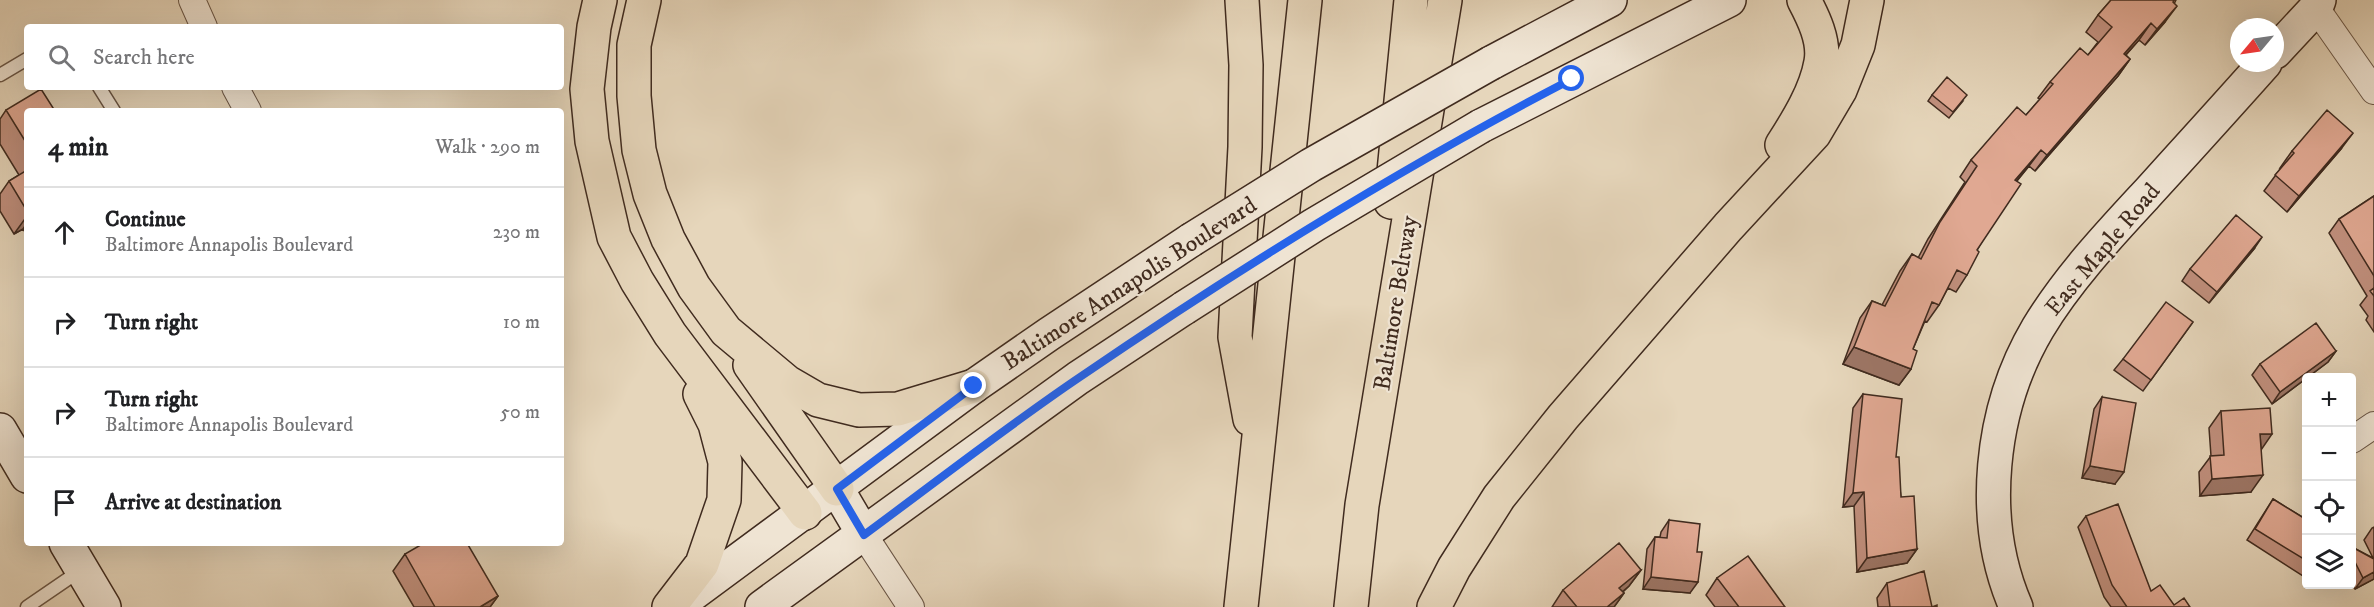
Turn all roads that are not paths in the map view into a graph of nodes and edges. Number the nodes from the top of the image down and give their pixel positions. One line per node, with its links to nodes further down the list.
1 (192, 0): 13 (street)
2 (600, 0): 25 (highway)
3 (644, 0): 24 (highway)
4 (1242, 0): 30 (highway)
5 (1305, 0): 30 (highway)
6 (1411, 0): 33 (highway)
7 (1445, 0): 33 (highway, Baltimore Beltway)
8 (1610, 0): 26 (main road, Baltimore Annapolis Boulevard, bridge)
9 (1729, 0): 35 (main road, bridge)
10 (1804, 0): 23 (highway)
11 (1867, 0): 23 (highway)
12 (2317, 4): 14 (main road); 20 (street)
13 (203, 24)
14 (2284, 42)
15 (24, 61): 17 (lane)
16 (2257, 72): 46 (main road, East Maple Road)
17 (0, 75)
18 (101, 90): 21 (lane)
19 (237, 90): 22 (street)
20 (2374, 91)
21 (112, 108)
22 (246, 108)
23 (1728, 227): 45 (highway)
24 (726, 331): 26 (highway); 32 (highway)
25 (670, 334): 34 (highway); 39 (highway)
26 (974, 386): 32 (main road, Baltimore Annapolis Boulevard)
27 (2374, 425): 29 (street)
28 (0, 430): 31 (main road)
29 (2356, 437)
30 (1257, 456): 43 (highway)
31 (24, 471)
32 (837, 489): 34 (main road, Baltimore Annapolis Boulevard); 35 (main road)
33 (1362, 505): 44 (highway, Baltimore Beltway)
34 (805, 513): 35 (main road); 40 (main road, Baltimore Annapolis Boulevard)
35 (864, 535): 41 (main road); 42 (street)
36 (74, 556): 37 (lane); 38 (main road)
37 (27, 607)
38 (104, 607)
39 (669, 607)
40 (675, 607)
41 (762, 607)
42 (911, 607)
43 (1241, 607)
44 (1351, 607)
45 (1434, 607)
46 (2016, 607)

